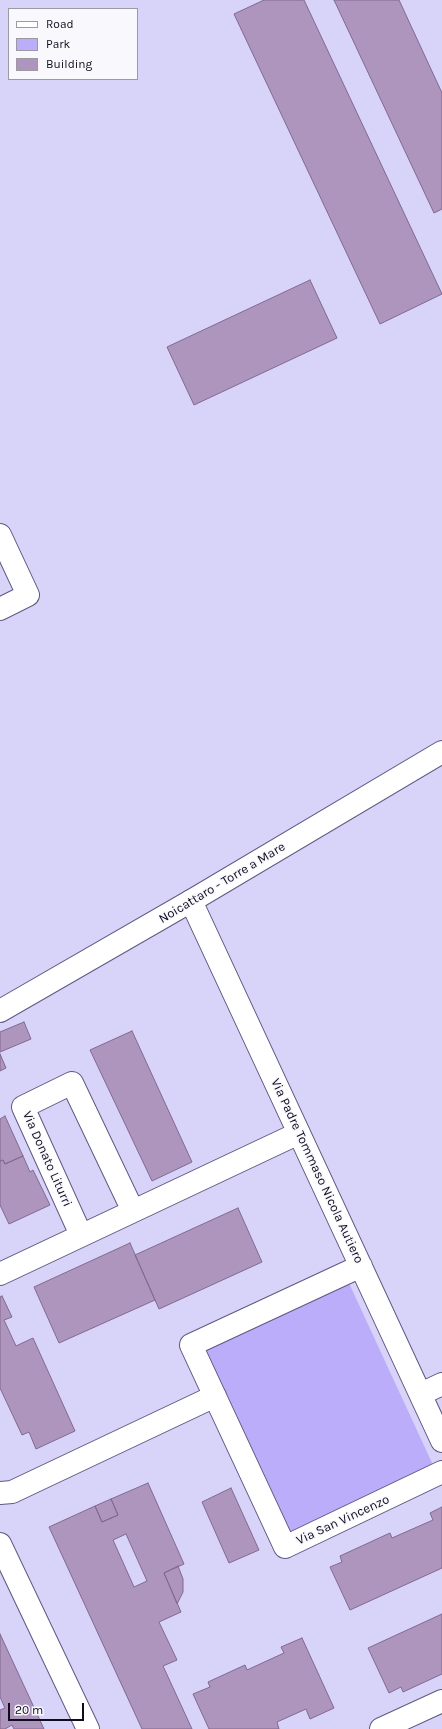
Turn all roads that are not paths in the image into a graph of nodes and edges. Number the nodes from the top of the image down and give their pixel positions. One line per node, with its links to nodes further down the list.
1 (0, 536): 2 (street)
2 (0, 609)
3 (442, 752): 4 (street, Noicattaro - Torre a Mare)
4 (191, 901): 5 (street, Noicattaro - Torre a Mare); 6 (street, Via Padre Tommaso Nicola Autiero)
5 (0, 1011)
6 (299, 1132): 7 (street); 9 (street, Via Padre Tommaso Nicola Autiero)
7 (132, 1211): 8 (street); 8 (street, Via Donato Liturri)
8 (81, 1235): 10 (street)
9 (362, 1266): 12 (street, Via Padre Tommaso Nicola Autiero); 13 (street, Via San Vincenzo)
10 (0, 1274)
11 (442, 1384): 12 (street)
12 (421, 1394): 14 (street, Via Padre Tommaso Nicola Autiero)
13 (215, 1396): 15 (street, Via San Vincenzo); 16 (street)
14 (442, 1441)
15 (442, 1472)
16 (0, 1493)
17 (0, 1544): 19 (street)
18 (442, 1700): 20 (street)
19 (88, 1729)
20 (381, 1729)

